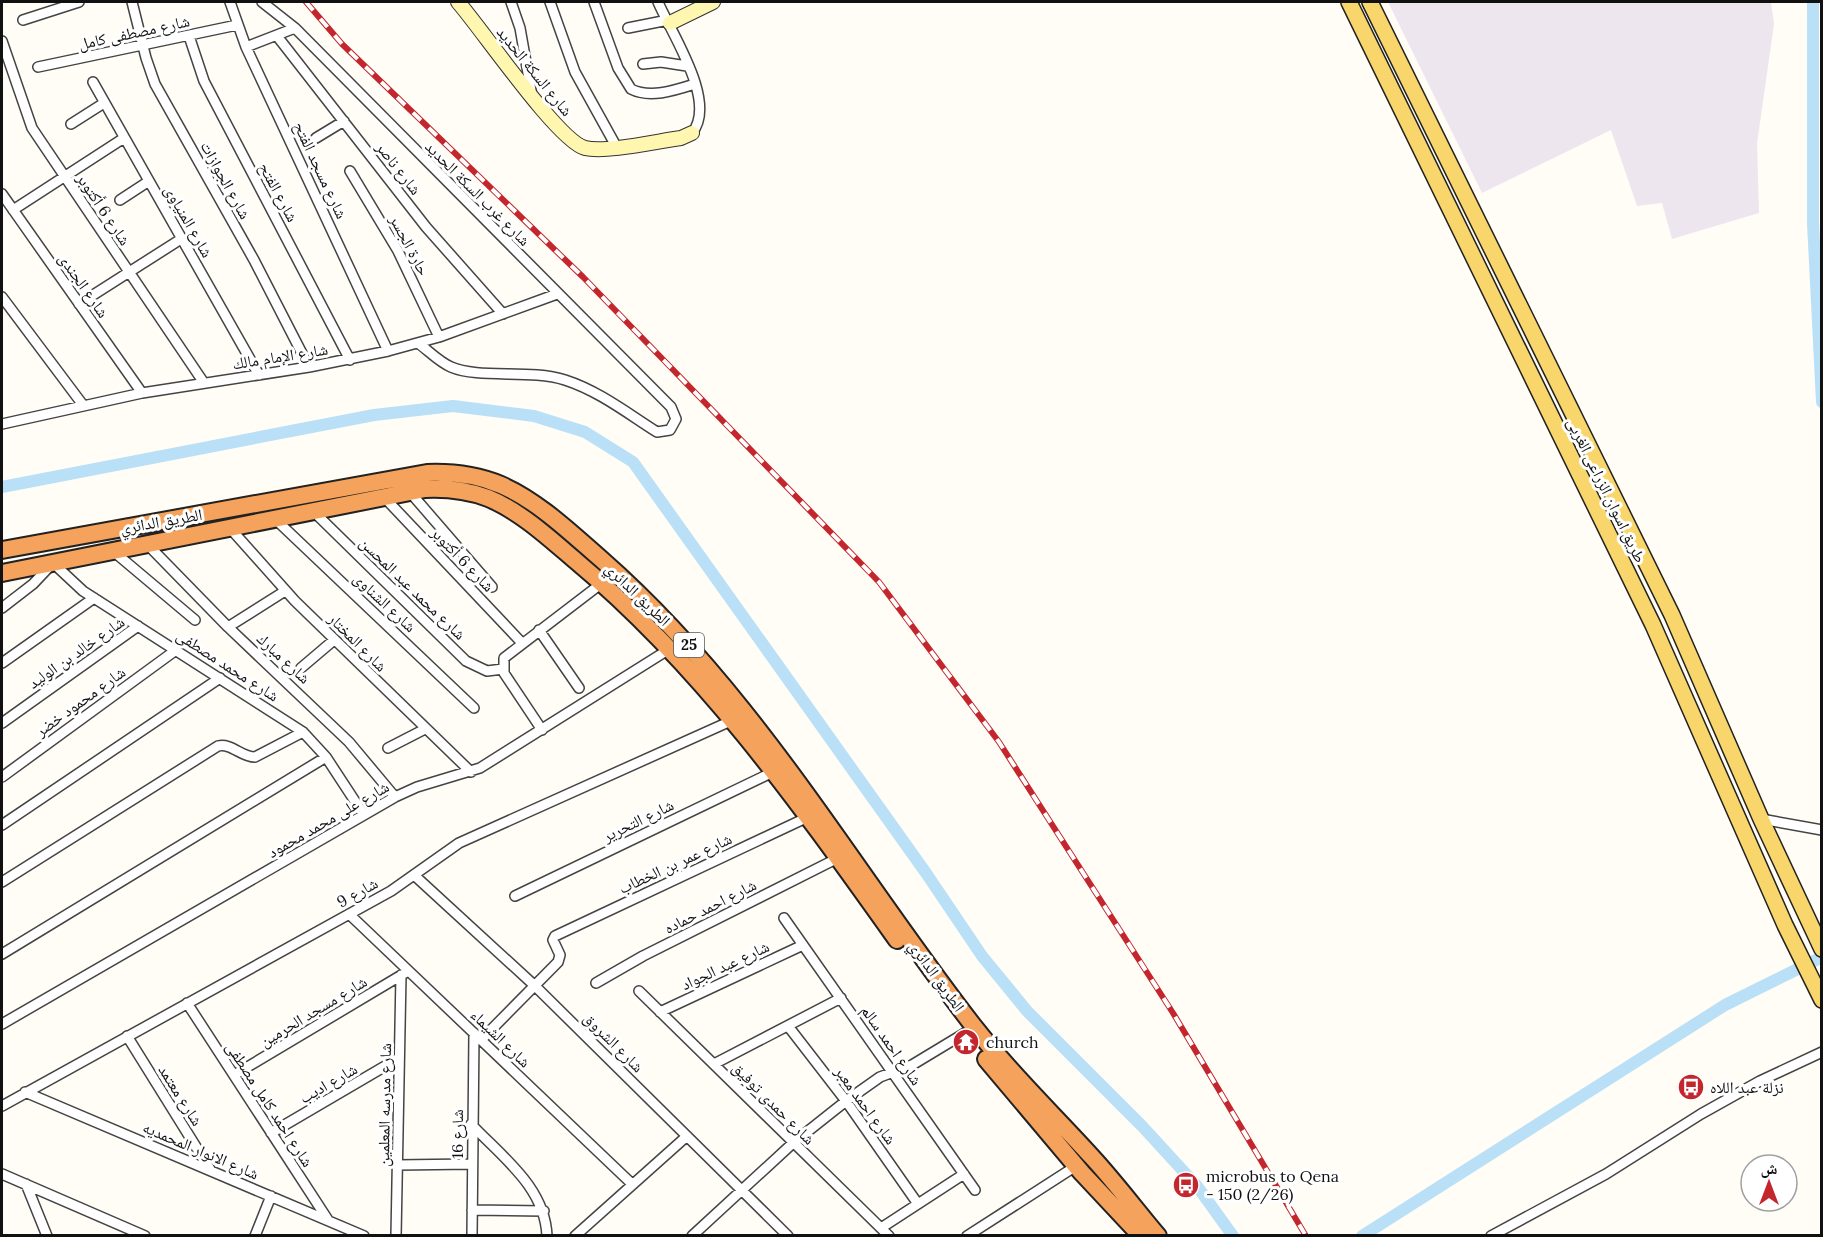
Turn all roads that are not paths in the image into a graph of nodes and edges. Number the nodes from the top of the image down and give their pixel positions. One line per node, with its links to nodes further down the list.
1 (74, 2): 13 (street)
2 (132, 2): 21 (street, شارع الجوازات)
3 (230, 2): 15 (street, شارع مسجد الفتح)
4 (262, 2): 16 (street, شارع غرب السكة الحديد)
5 (460, 2): 28 (street, شارع السكة الحديد)
6 (512, 2): 28 (street)
7 (550, 2): 35 (street)
8 (594, 2): 27 (street)
9 (658, 2): 14 (street)
10 (713, 2): 14 (street)
11 (1349, 2): 77 (main road, طريق اسوان الزراعى الغربى)
12 (1370, 2): 75 (main road, طريق اسوان الزراعى الغربى)
13 (23, 20)
14 (669, 21): 17 (street); 24 (street)
15 (237, 25): 18 (street, شارع مصطفى كامل); 22 (street, شارع مسجد الفتح)
16 (295, 28): 19 (street); 44 (street, شارع غرب السكة الحديد)
17 (628, 28)
18 (189, 36): 21 (street, شارع مصطفى كامل); 51 (street, شارع الفتح)
19 (277, 36): 22 (street); 30 (street, شارع ناصر)
20 (2, 41): 37 (street, شارع 6 أكتوبر)
21 (142, 46): 25 (street, شارع مصطفى كامل); 52 (street, شارع الجوازات)
22 (246, 47): 50 (street, شارع مسجد الفتح)
23 (643, 64): 24 (street)
24 (687, 66): 27 (street)
25 (38, 67)
26 (93, 82): 29 (street, شارع المنياوى)
27 (695, 84): 32 (street)
28 (532, 96): 35 (street, شارع السكة الحديد)
29 (104, 102): 31 (street); 33 (street, شارع المنياوى)
30 (344, 121): 34 (street); 47 (street, شارع ناصر)
31 (71, 124)
32 (692, 133): 35 (street)
33 (124, 138): 37 (street); 38 (street, شارع المنياوى)
34 (316, 138)
35 (616, 146)
36 (350, 171): 48 (street, حارة الجسر)
37 (65, 177): 41 (street); 43 (street, شارع 6 أكتوبر)
38 (149, 181): 40 (street); 42 (street, شارع المنياوى)
39 (2, 194): 41 (street, شارع الجندى)
40 (120, 200)
41 (13, 210): 46 (street, شارع الجندى)
42 (181, 239): 43 (street); 53 (street, شارع المنياوى)
43 (129, 272): 46 (street); 54 (street, شارع 6 أكتوبر)
44 (557, 294): 47 (street, شارع الإمام مالك); 49 (street, شارع غرب السكة الحديد)
45 (2, 297): 56 (street)
46 (79, 304): 55 (street, شارع الجندى)
47 (503, 314): 48 (street, شارع الإمام مالك)
48 (440, 337): 49 (street, شارع الإمام مالك)
49 (418, 343): 50 (street, شارع الإمام مالك)
50 (388, 351): 51 (street, شارع الإمام مالك)
51 (350, 360): 52 (street, شارع الإمام مالك)
52 (309, 367): 53 (street, شارع الإمام مالك)
53 (259, 375): 54 (street, شارع الإمام مالك)
54 (204, 383): 55 (street, شارع الإمام مالك)
55 (142, 393): 56 (street, شارع الإمام مالك)
56 (83, 405): 57 (street, شارع الإمام مالك)
57 (2, 424)
58 (409, 491): 59 (highway, الطريق الدائري / 25); 70 (highway, الطريق الدائري / 25); 71 (street)
59 (382, 496): 60 (highway, الطريق الدائري / 25); 82 (street, شارع 6 أكتوبر)
60 (312, 510): 62 (highway, الطريق الدائري / 25); 87 (street, شارع محمد عبد المحسن)
61 (185, 517): 64 (highway); 66 (highway, الطريق الدائري / 25); 141 (highway, الطريق الدائري / 25)
62 (274, 518): 63 (highway, الطريق الدائري / 25); 90 (street, شارع الشناوى)
63 (230, 527): 64 (highway, الطريق الدائري / 25); 72 (street, شارع المختار)
64 (192, 535): 65 (highway, الطريق الدائري / 25)
65 (147, 544): 67 (highway, الطريق الدائري / 25); 79 (street, شارع مبارك)
66 (2, 550)
67 (113, 551): 68 (highway, الطريق الدائري / 25); 76 (street)
68 (53, 563): 69 (highway, الطريق الدائري / 25); 73 (street, شارع محمد مصطفى); 74 (street)
69 (2, 573)
70 (603, 583): 80 (street); 83 (highway, الطريق الدائري / 25)
71 (492, 586)
72 (285, 591): 79 (street); 81 (street, شارع المختار)
73 (94, 598): 78 (street, شارع محمد مصطفى); 85 (street)
74 (2, 608)
75 (1672, 615): 77 (main road); 104 (main road, طريق اسوان الزراعى الغربى)
76 (195, 620)
77 (1653, 625): 121 (main road, طريق اسوان الزراعى الغربى)
78 (138, 626): 84 (street, شارع محمد مصطفى); 92 (street, شارع خالد بن الوليد)
79 (228, 627): 101 (street, شارع مبارك)
80 (539, 630): 82 (street); 89 (street)
81 (334, 640): 86 (street); 93 (street, شارع المختار)
82 (522, 643): 87 (street)
83 (671, 648): 91 (highway, الطريق الدائري / 25); 94 (street, شارع على محمد محمود)
84 (176, 650): 88 (street, شارع محمد مصطفى); 100 (street, شارع محمود خضر)
85 (2, 663)
86 (301, 668)
87 (502, 669): 94 (street)
88 (220, 678): 95 (street, شارع محمد مصطفى); 105 (street)
89 (579, 688)
90 (474, 708)
91 (734, 720): 98 (highway, الطريق الدائري / 25); 108 (street, شارع 9)
92 (2, 723)
93 (425, 729): 96 (street); 99 (street, شارع المختار)
94 (542, 730): 99 (street, شارع على محمد محمود)
95 (303, 732): 97 (street, شارع محمد مصطفى); 109 (street)
96 (388, 748)
97 (327, 756): 102 (street, شارع محمد مصطفى); 115 (street)
98 (774, 771): 103 (highway, الطريق الدائري / 25); 110 (street, شارع التحرير)
99 (471, 772): 101 (street, شارع على محمد محمود)
100 (2, 777)
101 (395, 797): 102 (street, شارع على محمد محمود)
102 (364, 815): 124 (street, شارع على محمد محمود)
103 (808, 817): 107 (highway, الطريق الدائري / 25); 118 (street, شارع عمر بن الخطاب)
104 (1761, 819): 106 (street); 114 (main road, طريق اسوان الزراعى الغربى)
105 (2, 825)
106 (1821, 830)
107 (838, 858): 117 (street, شارع احمد حماده); 126 (highway, الطريق الدائري / 25)
108 (414, 875): 111 (street, شارع 9); 118 (street, شارع الشروق)
109 (2, 882)
110 (514, 896)
111 (349, 914): 116 (street, شارع الشيماء); 122 (street, شارع 9)
112 (784, 918): 113 (street, شارع احمد سالم)
113 (803, 945): 120 (street, شارع احمد سالم); 123 (street, شارع عبد الجواد)
114 (1821, 948)
115 (2, 954)
116 (404, 974): 128 (street, شارع الشيماء); 130 (street, شارع مدرسه المعلمين); 133 (street, شارع مسجد الحرمين)
117 (596, 983)
118 (535, 986): 128 (street); 139 (street, شارع الشروق)
119 (639, 991): 123 (street, شارع حمدى توفيق)
120 (841, 998): 125 (street); 132 (street, شارع احمد سالم)
121 (1821, 1000)
122 (187, 1003): 127 (street, شارع 9); 133 (street, شارع احمد كامل مصطفى)
123 (660, 1012): 131 (street, شارع حمدى توفيق)
124 (2, 1023)
125 (788, 1026): 131 (street); 135 (street, شارع احمد معبر)
126 (965, 1033): 132 (street); 142 (highway, الطريق الدائري / 25)
127 (127, 1036): 134 (street, شارع 9); 145 (street, شارع معتمد)
128 (478, 1037): 137 (street, شارع 16); 150 (street, شارع الشيماء)
129 (1821, 1052): 173 (street)
130 (399, 1058): 138 (street, شارع اديب); 144 (street, شارع مدرسه المعلمين)
131 (714, 1064): 140 (street, شارع حمدى توفيق)
132 (893, 1072): 135 (street); 147 (street, شارع احمد سالم)
133 (234, 1075): 138 (street, شارع احمد كامل مصطفى)
134 (25, 1092): 136 (street, شارع 9); 145 (street, شارع الانوار المحمديه)
135 (846, 1101): 140 (street); 154 (street, شارع احمد معبر)
136 (2, 1106)
137 (471, 1124): 143 (street, شارع 16); 156 (street)
138 (271, 1133): 157 (street, شارع احمد كامل مصطفى)
139 (687, 1136): 150 (street); 151 (street, شارع الشروق)
140 (793, 1143): 151 (street); 158 (street, شارع حمدى توفيق)
141 (1085, 1149): 142 (highway); 148 (highway, الطريق الدائري / 25)
142 (1073, 1163): 148 (highway, الطريق الدائري / 25); 171 (street)
143 (471, 1164): 144 (street); 155 (street, شارع 16)
144 (398, 1165): 164 (street, شارع مدرسه المعلمين)
145 (211, 1171): 153 (street, شارع الانوار المحمديه)
146 (2, 1174): 149 (street)
147 (964, 1174): 152 (street, شارع احمد سالم); 154 (street)
148 (1100, 1181): 159 (highway, الطريق الدائري / 25); 172 (highway, الطريق الدائري / 25)
149 (26, 1184): 160 (street); 161 (street)
150 (632, 1184): 167 (street)
151 (742, 1190): 168 (street); 169 (street, شارع الشروق)
152 (975, 1190)
153 (271, 1196): 157 (street, شارع الانوار المحمديه); 162 (street)
154 (918, 1204): 158 (street)
155 (472, 1210): 156 (street); 165 (street, شارع 16)
156 (544, 1211): 166 (street)
157 (329, 1221): 163 (street, شارع الانوار المحمديه)
158 (881, 1228): 170 (street, شارع حمدى توفيق)
159 (1132, 1233)
160 (47, 1236)
161 (145, 1236)
162 (255, 1236)
163 (364, 1236)
164 (396, 1236)
165 (472, 1236)
166 (547, 1236)
167 (575, 1236)
168 (692, 1236)
169 (788, 1236)
170 (889, 1236)
171 (967, 1236)
172 (1158, 1236)
173 (1491, 1236)

